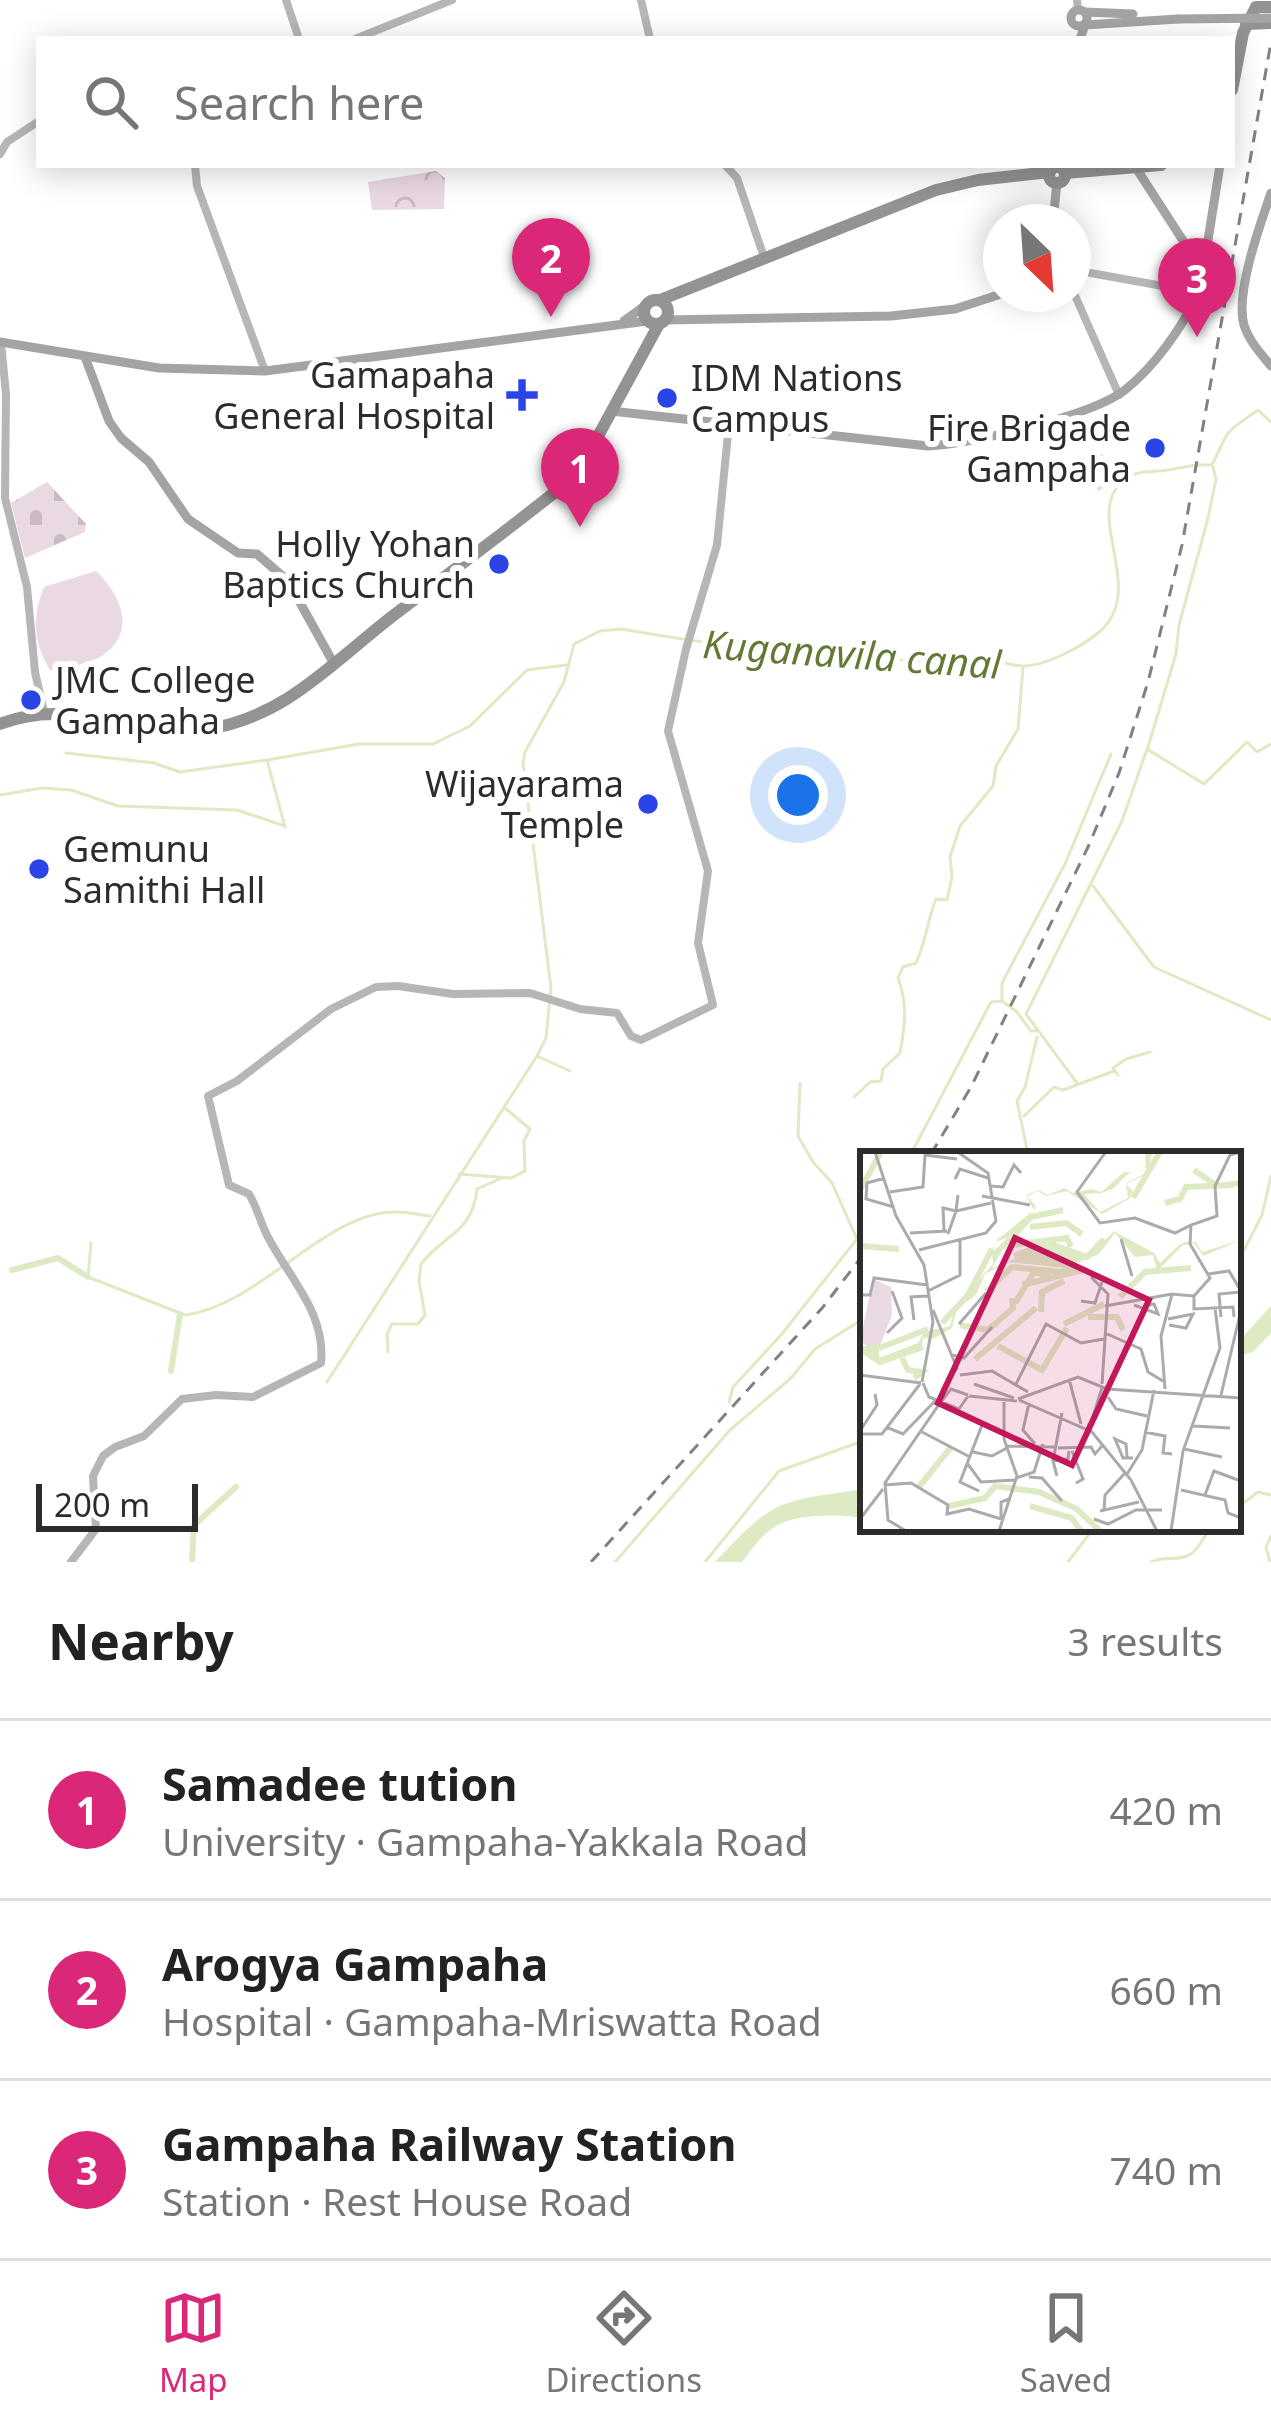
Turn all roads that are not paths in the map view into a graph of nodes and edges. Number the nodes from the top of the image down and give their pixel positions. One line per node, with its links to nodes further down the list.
1 (286, 0): 7 (street)
2 (452, 0): 8 (street)
3 (641, 0): 9 (street)
4 (1267, 11): 5 (main road, bridge); 6 (highway); 6 (highway)
5 (1080, 14)
6 (1246, 24): 10 (highway)
7 (298, 36)
8 (362, 36)
9 (649, 36)
10 (1235, 76)
11 (36, 123): 12 (street)
12 (0, 154)
13 (195, 168): 30 (street)
14 (728, 168): 20 (street)
15 (1136, 168): 17 (highway); 22 (main road)
16 (1220, 168): 22 (main road)
17 (1057, 173): 19 (main road); 20 (highway)
18 (1271, 193): 29 (main road)
19 (1054, 204)
20 (766, 263): 26 (highway)
21 (1091, 271): 23 (street)
22 (1204, 272): 23 (main road)
23 (1198, 292): 31 (main road)
24 (983, 300): 26 (main road)
25 (1082, 312): 31 (street)
26 (662, 313): 30 (main road); 32 (highway)
27 (0, 342): 28 (main road); 35 (street)
28 (85, 357): 30 (main road); 34 (main road)
29 (1271, 366)
30 (265, 371)
31 (1119, 395): 33 (main road)
32 (611, 411): 33 (main road); 34 (highway)
33 (729, 423): 37 (street)
34 (334, 664): 35 (highway)
35 (44, 712): 36 (highway)
36 (0, 724)
37 (70, 1562)

